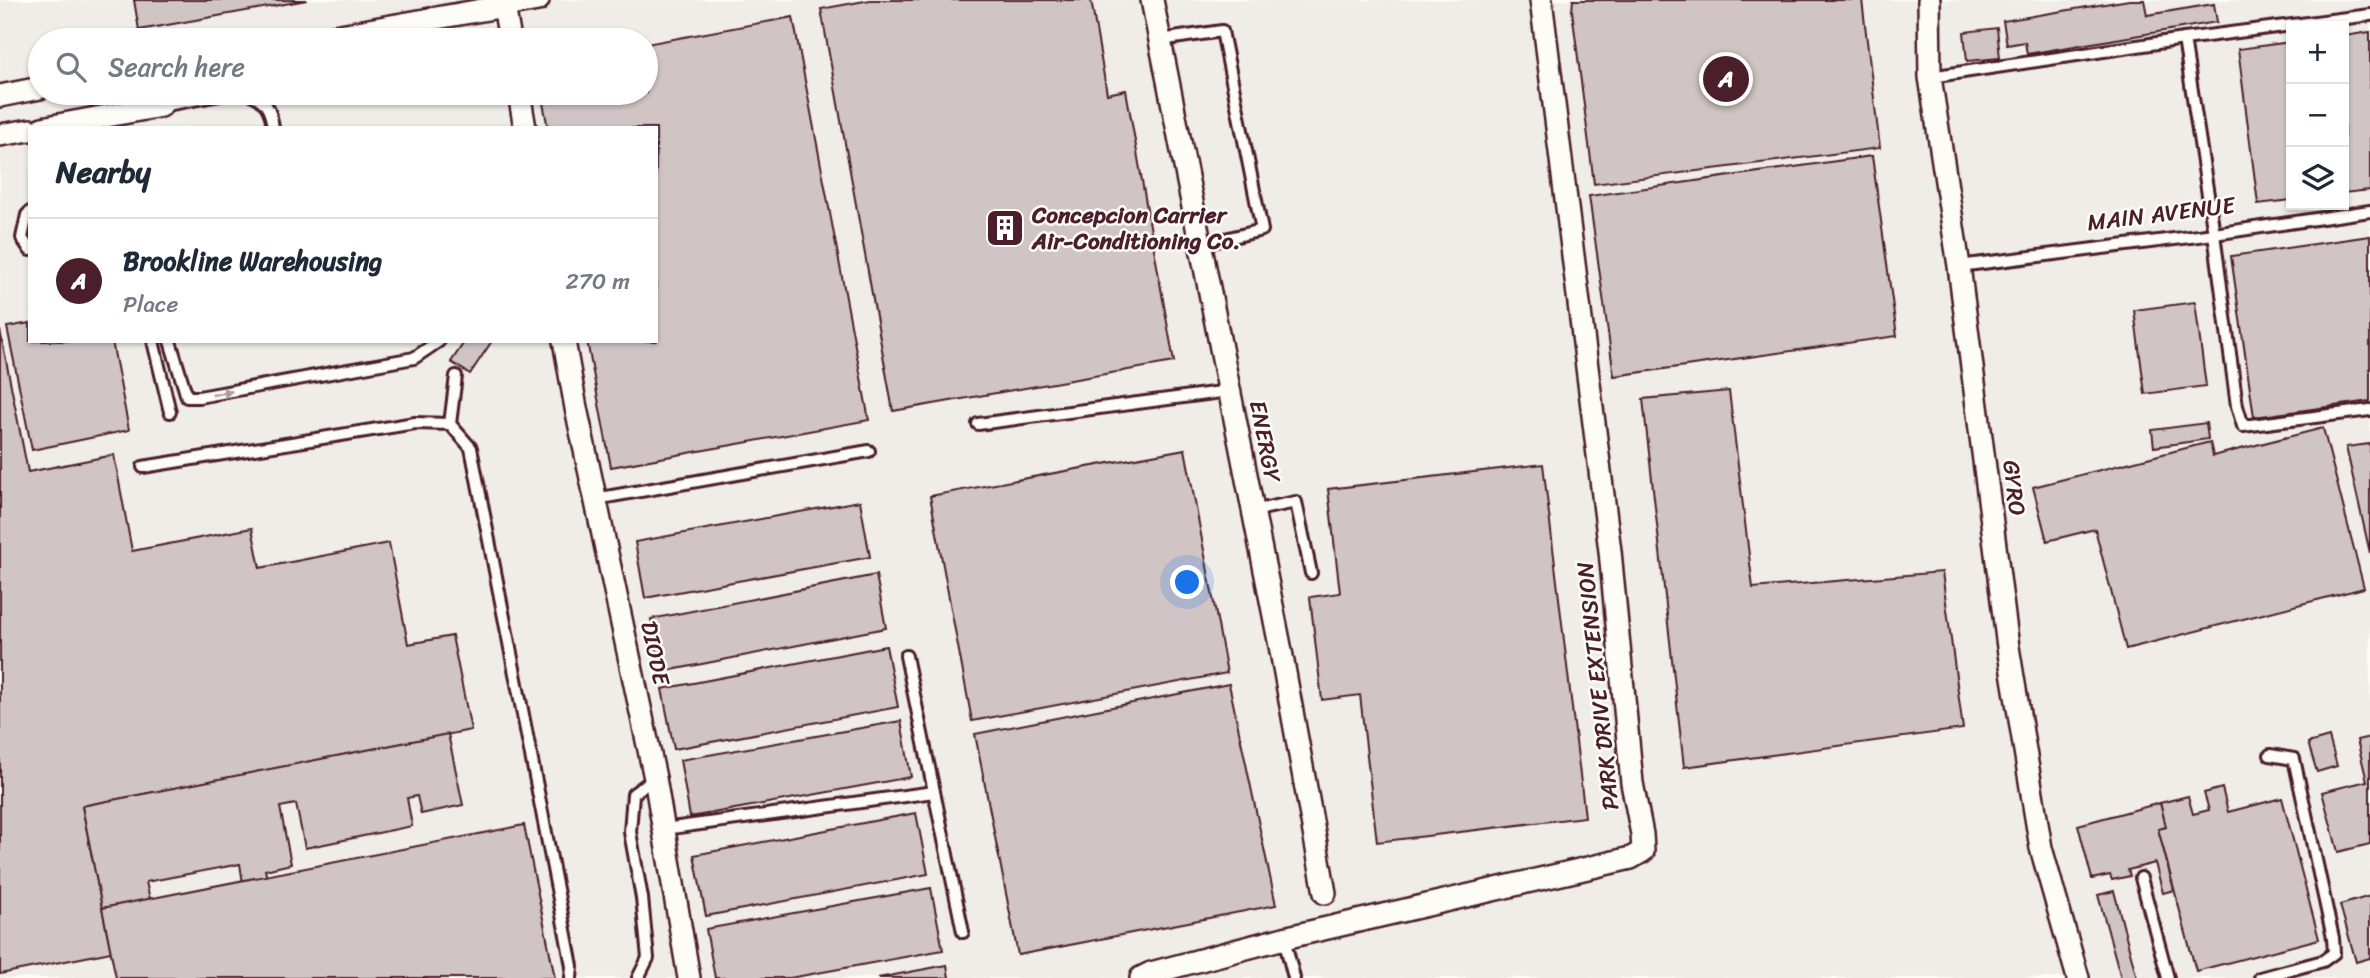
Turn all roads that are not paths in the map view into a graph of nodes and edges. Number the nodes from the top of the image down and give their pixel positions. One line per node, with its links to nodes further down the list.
1 (538, 0): 5 (street)
2 (1152, 0): 10 (street, ENERGY)
3 (1541, 0): 51 (street, PARK DRIVE EXTENSION)
4 (1929, 0): 11 (street, GYRO)
5 (504, 3): 7 (street); 8 (street)
6 (2370, 15): 9 (lane)
7 (374, 28)
8 (508, 28)
9 (2184, 39): 11 (lane); 24 (lane)
10 (1160, 40): 25 (street, ENERGY); 25 (lane)
11 (1930, 77): 27 (street, GYRO)
12 (28, 90): 13 (street)
13 (0, 96)
14 (135, 105): 17 (street)
15 (266, 105): 18 (lane)
16 (521, 105): 19 (street)
17 (50, 126)
18 (272, 126)
19 (526, 126)
20 (28, 130): 21 (street)
21 (0, 135)
22 (2370, 211): 24 (lane, MAIN AVENUE)
23 (28, 214): 26 (lane)
24 (2214, 234): 27 (lane, MAIN AVENUE); 34 (lane)
25 (1200, 245): 33 (street, ENERGY)
26 (28, 247)
27 (1959, 265): 57 (street, GYRO)
28 (153, 343): 35 (lane)
29 (171, 343): 30 (lane, one-way to 30)
30 (436, 343)
31 (564, 343): 40 (street, DIODE)
32 (456, 376): 36 (lane)
33 (1228, 391): 37 (lane); 41 (street, ENERGY)
34 (2370, 410)
35 (170, 412)
36 (450, 424): 39 (lane); 52 (lane)
37 (978, 424)
38 (869, 451): 40 (lane)
39 (143, 467)
40 (595, 499): 45 (street, DIODE)
41 (1252, 512): 42 (lane); 49 (street, ENERGY)
42 (1311, 573)
43 (906, 656): 46 (lane)
44 (2270, 755): 59 (lane)
45 (656, 778): 47 (street, DIODE); 53 (lane)
46 (934, 792): 47 (lane); 50 (lane)
47 (664, 829): 54 (street, DIODE)
48 (2141, 878): 58 (lane)
49 (1325, 893)
50 (963, 932)
51 (1284, 938): 55 (street, PARK DRIVE EXTENSION); 56 (lane)
52 (571, 978)
53 (638, 978)
54 (689, 978)
55 (1141, 978)
56 (1294, 978)
57 (2078, 978)
58 (2168, 978)
59 (2260, 978)

